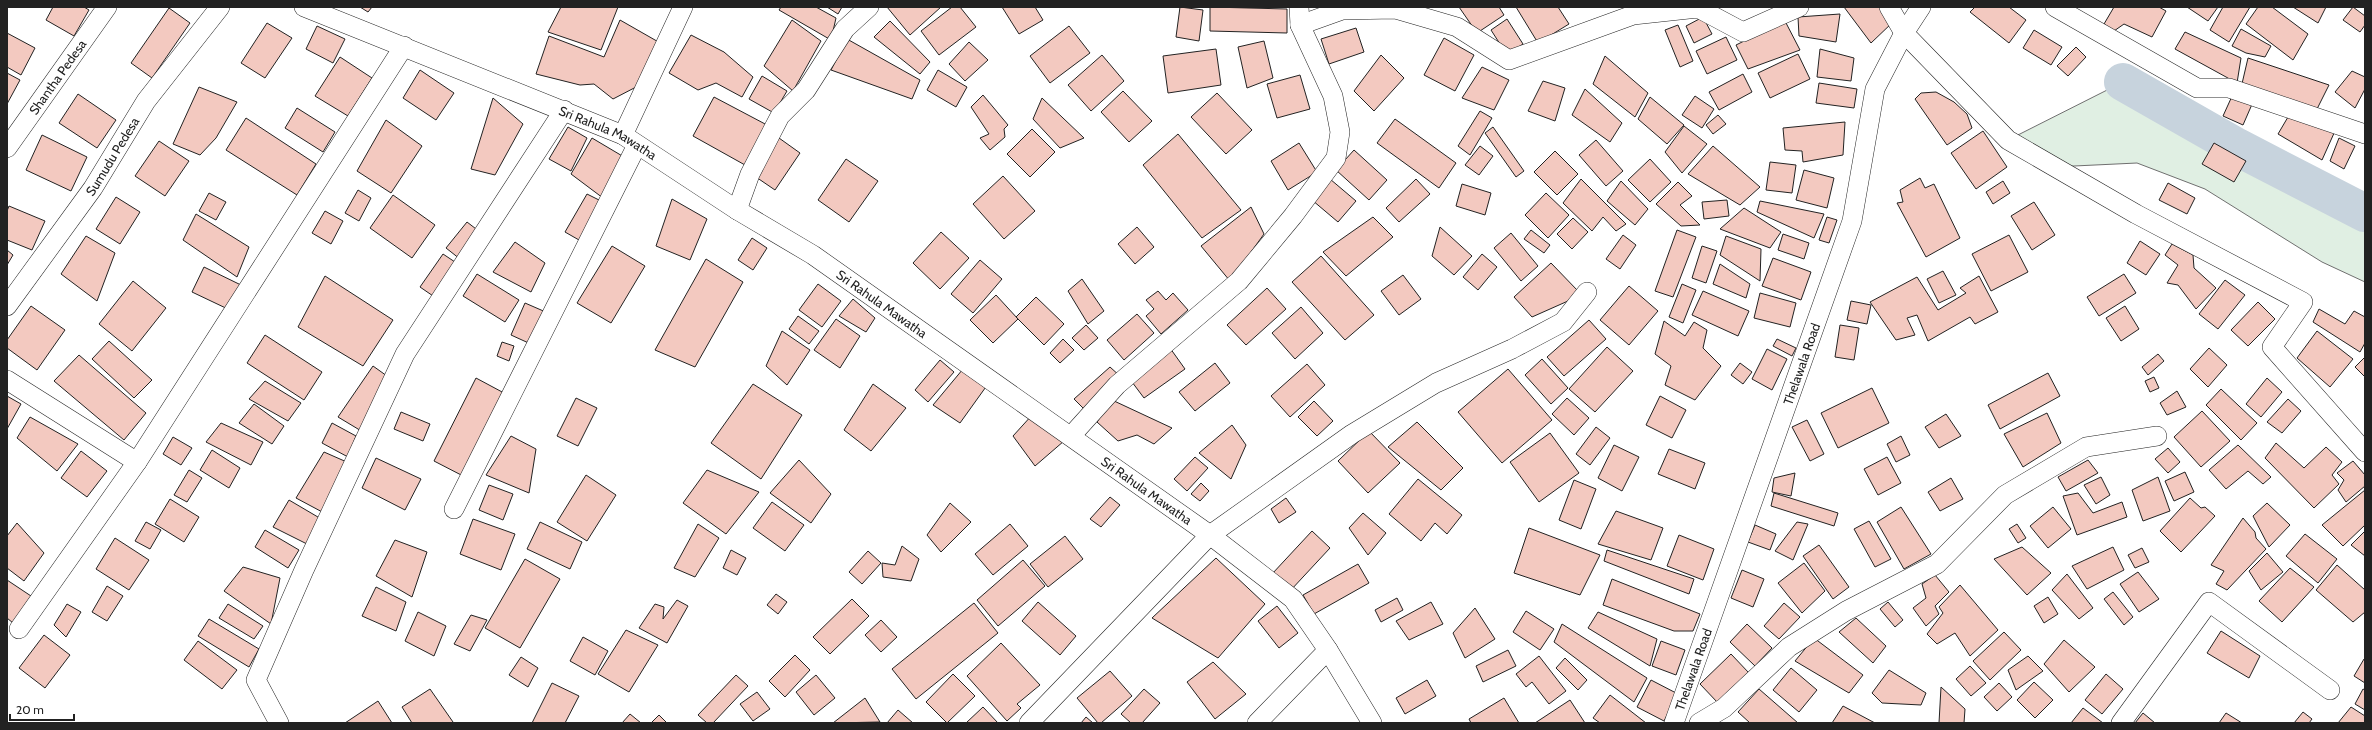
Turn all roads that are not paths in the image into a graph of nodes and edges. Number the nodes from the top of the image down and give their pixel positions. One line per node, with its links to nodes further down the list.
1 (107, 7): 16 (street, Shantha Pedesa)
2 (220, 7): 19 (street, Sumudu Pedesa)
3 (304, 7): 12 (street, Sri Rahula Mawatha)
4 (683, 7): 15 (street)
5 (869, 7): 17 (street)
6 (1799, 7): 10 (street)
7 (1889, 7): 11 (street)
8 (1921, 7): 11 (street, Thelawala Road)
9 (2055, 7): 14 (street)
10 (1300, 16): 21 (street)
11 (1904, 33): 23 (street); 34 (street, Thelawala Road)
12 (404, 46): 13 (street, Sri Rahula Mawatha); 24 (street)
13 (564, 110): 15 (street, Sri Rahula Mawatha); 30 (street)
14 (2365, 134)
15 (630, 140): 17 (street, Sri Rahula Mawatha); 25 (street)
16 (7, 148)
17 (737, 210): 21 (street, Sri Rahula Mawatha)
18 (1587, 292): 26 (street)
19 (7, 306)
20 (7, 380): 24 (street)
21 (1071, 436): 26 (street, Sri Rahula Mawatha)
22 (2157, 436): 35 (street)
23 (2365, 452)
24 (137, 462): 27 (street)
25 (454, 509)
26 (1210, 536): 28 (street, Sri Rahula Mawatha); 31 (street)
27 (19, 629)
28 (1328, 650): 32 (street); 33 (street, Sri Rahula Mawatha)
29 (2330, 690): 36 (street)
30 (279, 723)
31 (1029, 723)
32 (1257, 723)
33 (1372, 723)
34 (1674, 723)
35 (1700, 723)
36 (2121, 723)

